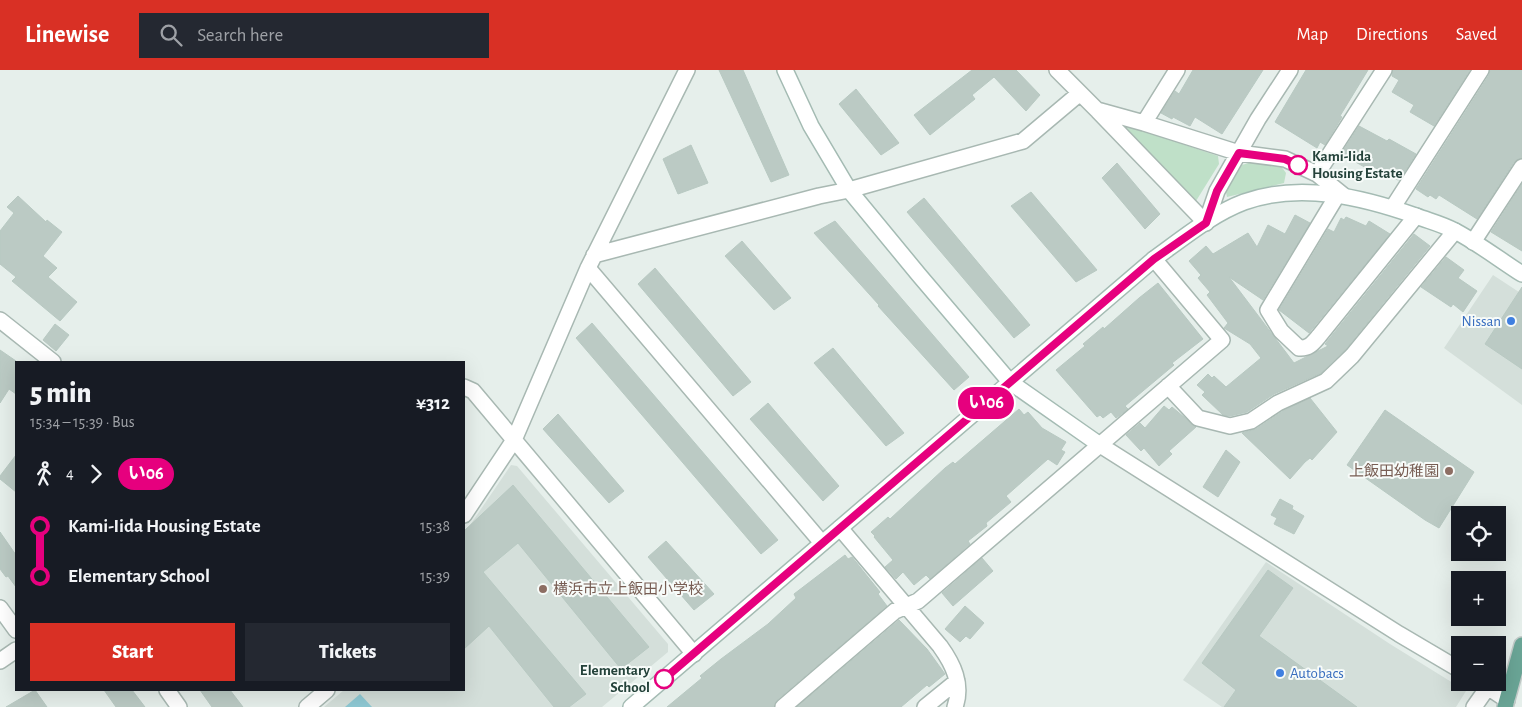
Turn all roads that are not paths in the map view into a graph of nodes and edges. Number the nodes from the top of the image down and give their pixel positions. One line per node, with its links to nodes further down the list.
1 (687, 70): 22 (street)
2 (785, 70): 14 (street)
3 (1057, 70): 8 (street)
4 (1177, 70): 10 (street)
5 (1290, 70): 11 (street)
6 (1384, 70): 13 (street)
7 (1482, 70): 16 (street)
8 (1080, 93): 9 (street); 14 (street)
9 (1097, 110): 10 (street); 18 (street)
10 (1144, 123): 11 (street)
11 (1239, 153): 13 (street); 18 (street)
12 (1522, 167): 20 (street)
13 (1317, 174): 15 (street)
14 (849, 190): 22 (street); 26 (street)
15 (1341, 195): 16 (street); 17 (street); 18 (street)
16 (1393, 207): 17 (street)
17 (1416, 216): 19 (street)
18 (1206, 223): 21 (street)
19 (1455, 231): 20 (street); 27 (street)
20 (1472, 242): 23 (street)
21 (1154, 259): 26 (street); 27 (street)
22 (591, 262): 29 (street); 33 (street)
23 (1522, 274)
24 (0, 320): 25 (street)
25 (52, 361)
26 (1010, 382): 30 (street); 32 (street)
27 (1168, 386): 30 (street)
28 (465, 387): 29 (street)
29 (514, 440): 31 (street); 39 (street)
30 (1100, 445): 34 (street); 41 (street)
31 (465, 514)
32 (840, 528): 33 (street); 34 (street)
33 (822, 544): 39 (street)
34 (907, 606): 42 (street); 51 (street)
35 (0, 608): 36 (street)
36 (15, 629)
37 (1522, 645): 47 (main road)
38 (15, 651): 40 (street)
39 (694, 654): 50 (street)
40 (0, 660)
41 (1451, 665)
42 (957, 681): 52 (street); 53 (street)
43 (168, 691): 48 (street)
44 (326, 691): 49 (street)
45 (1481, 691): 54 (street)
46 (1491, 691): 47 (street)
47 (1506, 703)
48 (179, 707)
49 (307, 707)
50 (631, 707)
51 (783, 707)
52 (925, 707)
53 (955, 707)
54 (1474, 707)

